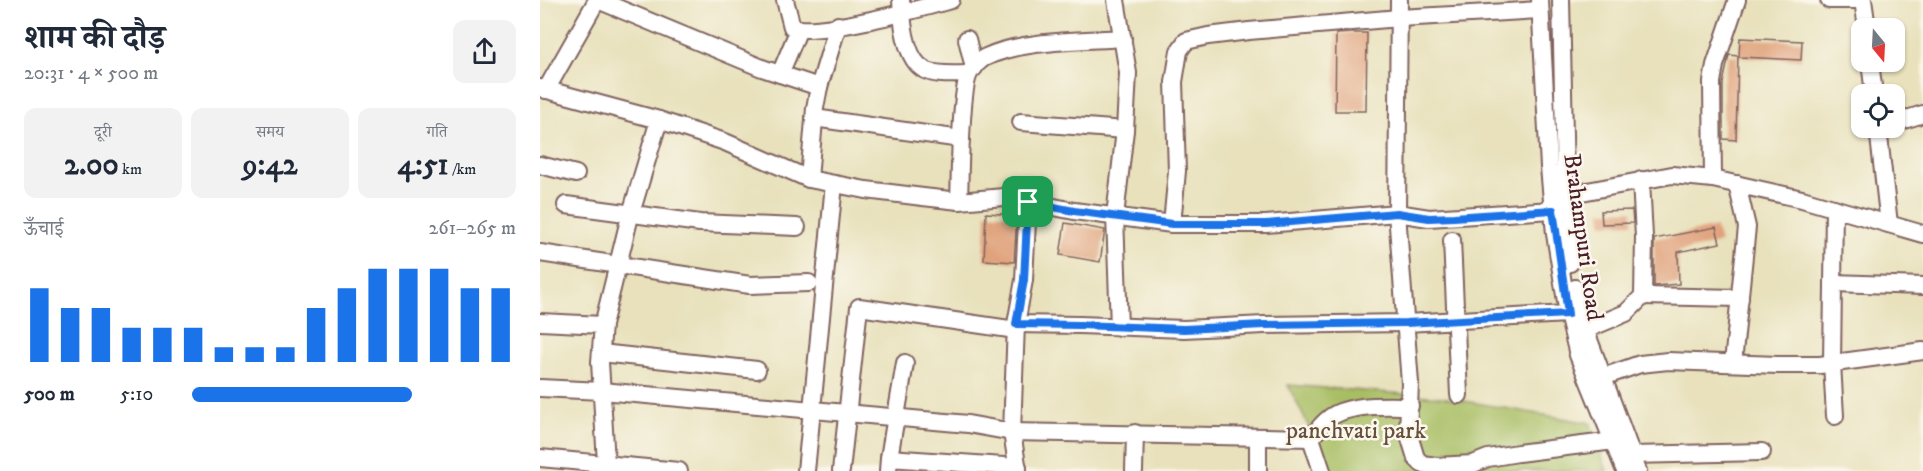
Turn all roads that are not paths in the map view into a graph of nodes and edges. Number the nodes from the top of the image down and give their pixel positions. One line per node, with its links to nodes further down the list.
1 (598, 0): 20 (street); 22 (street)
2 (786, 0): 16 (street)
3 (951, 0): 12 (street)
4 (1116, 0): 17 (street)
5 (1399, 0): 13 (street)
6 (1561, 0): 38 (street, Brahampuri Road)
7 (1737, 0): 34 (street)
8 (1829, 0): 9 (street)
9 (1857, 0)
10 (1863, 0): 14 (street)
11 (1540, 5): 13 (street); 43 (street, Brahampuri Road)
12 (901, 7): 15 (street); 19 (street)
13 (1399, 18): 44 (street); 47 (street)
14 (1866, 18)
15 (838, 26): 16 (street); 21 (street)
16 (799, 29): 20 (street)
17 (1123, 38): 19 (street); 28 (street)
18 (968, 39): 19 (street)
19 (971, 71): 30 (street)
20 (780, 74): 21 (street)
21 (819, 87): 24 (street)
22 (543, 89): 25 (street)
23 (1923, 114): 26 (street)
24 (814, 118): 30 (street); 33 (street)
25 (660, 120): 33 (street); 45 (street)
26 (1905, 120)
27 (1021, 122): 28 (street)
28 (1125, 130): 46 (street)
29 (1880, 138): 48 (street)
30 (961, 139): 39 (street)
31 (540, 165): 32 (street)
32 (576, 174)
33 (809, 179): 36 (street)
34 (1713, 179): 35 (street); 37 (street)
35 (1641, 180): 38 (street); 57 (street)
36 (834, 184): 39 (street); 78 (street)
37 (1737, 184): 42 (street); 58 (street)
38 (1566, 195): 66 (street, Brahampuri Road)
39 (959, 201): 40 (street)
40 (1028, 202): 46 (street); 64 (street)
41 (566, 205): 45 (street)
42 (1834, 208): 48 (street); 55 (street)
43 (1553, 210): 44 (street); 59 (street, Brahampuri Road)
44 (1397, 213): 47 (street); 62 (street)
45 (631, 214): 49 (street); 53 (street)
46 (1115, 216): 47 (street); 65 (street)
47 (1172, 224)
48 (1889, 225): 50 (street)
49 (797, 226)
50 (1923, 234)
51 (1452, 240): 60 (street)
52 (540, 253): 53 (street)
53 (618, 265): 54 (street); 63 (street)
54 (809, 283)
55 (1833, 283): 56 (street); 71 (street)
56 (1923, 286)
57 (1643, 296): 58 (street); 66 (street)
58 (1740, 298): 70 (street)
59 (1568, 314): 60 (street); 86 (street, Brahampuri Road)
60 (1455, 320): 62 (street); 76 (street)
61 (540, 322): 63 (street)
62 (1406, 323): 65 (street); 77 (street)
63 (603, 326): 68 (street)
64 (1016, 327): 65 (street); 79 (street); 82 (street)
65 (1119, 327)
66 (1585, 330): 73 (street, Brahampuri Road)
67 (1923, 351): 71 (street)
68 (601, 353): 72 (street); 75 (street)
69 (905, 363): 81 (street)
70 (1733, 363): 71 (street); 73 (street)
71 (1832, 363): 80 (street)
72 (757, 370)
73 (1603, 377): 86 (street, Brahampuri Road)
74 (540, 388): 75 (street)
75 (602, 391): 78 (street); 89 (street)
76 (1459, 395)
77 (1410, 406): 85 (street); 86 (street)
78 (811, 410): 79 (street); 94 (street)
79 (847, 413): 81 (street); 95 (street)
80 (1835, 416)
81 (896, 417): 82 (street); 90 (street)
82 (1012, 432): 83 (street); 92 (street)
83 (1135, 434): 84 (street); 96 (street)
84 (1258, 437): 85 (street); 97 (street)
85 (1311, 438): 98 (street)
86 (1619, 439): 91 (street, Brahampuri Road)
87 (1762, 452): 91 (street)
88 (540, 458): 89 (street)
89 (606, 464): 93 (street)
90 (888, 465): 92 (street)
91 (1632, 466)
92 (1018, 469)
93 (678, 471)
94 (806, 471)
95 (842, 471)
96 (1134, 471)
97 (1258, 471)
98 (1322, 471)

